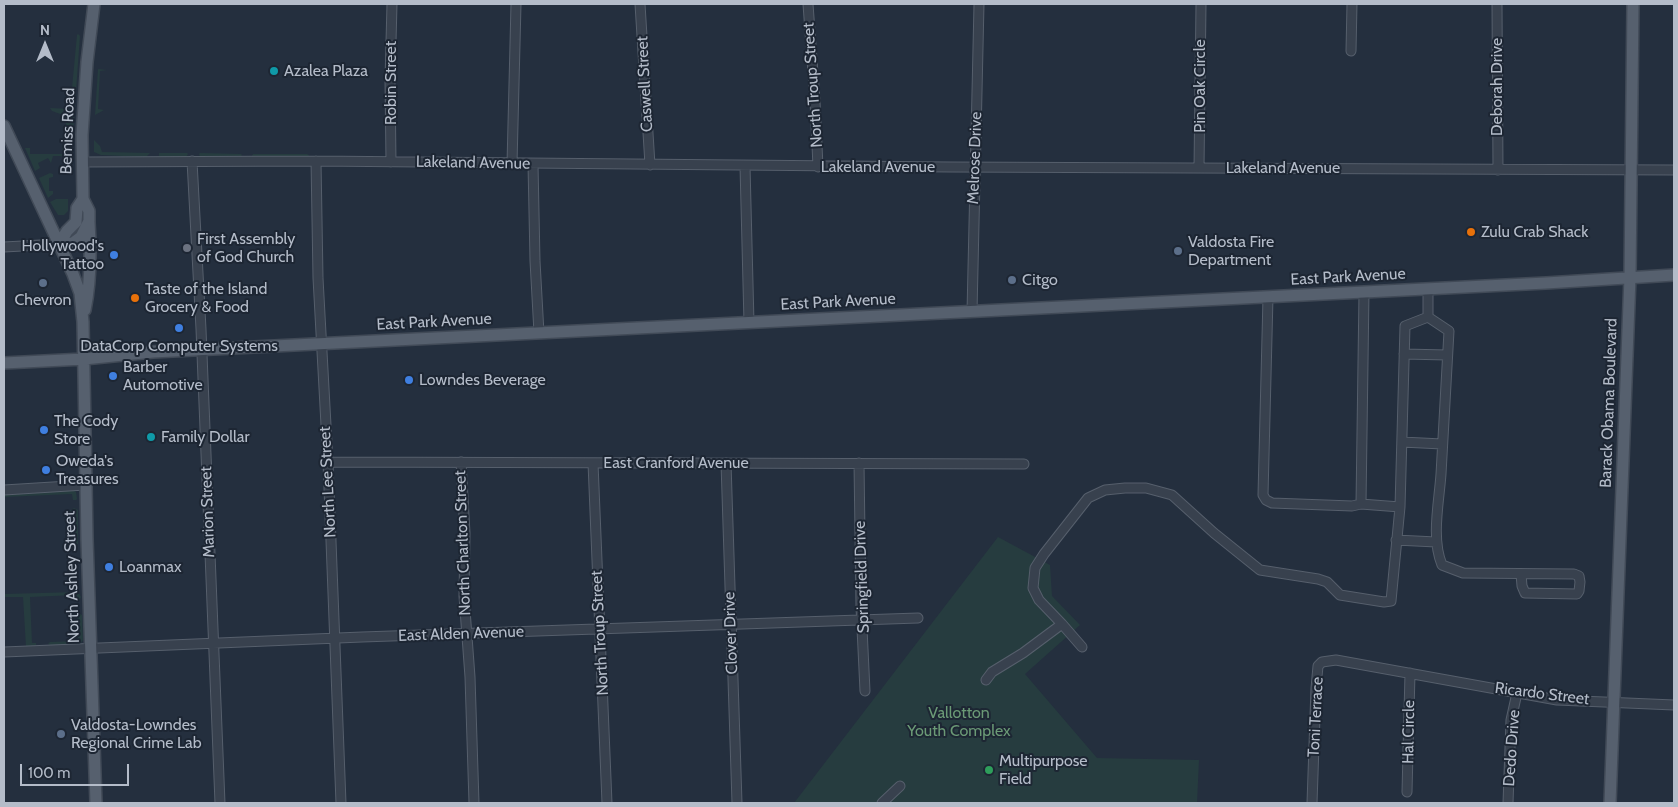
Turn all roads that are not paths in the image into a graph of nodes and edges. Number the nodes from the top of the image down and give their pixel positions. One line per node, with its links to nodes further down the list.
1 (94, 4): 13 (main road, Bemiss Road)
2 (392, 4): 16 (street, Robin Street)
3 (516, 4): 17 (street)
4 (640, 4): 19 (street, Caswell Street)
5 (808, 4): 21 (street, North Troup Street)
6 (979, 4): 22 (street, Melrose Drive)
7 (1200, 4): 23 (street, Pin Oak Circle)
8 (1352, 4): 11 (street)
9 (1497, 4): 24 (street, Deborah Drive)
10 (1633, 4): 25 (main road, Barack Obama Boulevard)
11 (1351, 51)
12 (4, 126): 29 (main road, North Ashley Street)
13 (82, 162): 14 (street, Lakeland Avenue); 27 (main road, Bemiss Road)
14 (192, 162): 15 (street, Lakeland Avenue); 42 (street, Marion Street)
15 (316, 162): 16 (street, Lakeland Avenue); 41 (street, North Lee Street)
16 (391, 162): 17 (street, Lakeland Avenue)
17 (512, 164): 18 (street, Lakeland Avenue)
18 (533, 164): 19 (street, Lakeland Avenue); 40 (street)
19 (650, 165): 20 (street, Lakeland Avenue)
20 (745, 166): 21 (street, Lakeland Avenue); 39 (street)
21 (818, 166): 22 (street, Lakeland Avenue)
22 (975, 167): 23 (street, Lakeland Avenue); 36 (street, Melrose Drive)
23 (1199, 168): 24 (street, Lakeland Avenue)
24 (1498, 170): 25 (street, Lakeland Avenue)
25 (1632, 170): 26 (street, Lakeland Avenue); 32 (main road, Barack Obama Boulevard)
26 (1674, 170)
27 (83, 199): 28 (main road, Bemiss Road); 29 (main road, Bemiss Road)
28 (89, 221): 29 (main road); 38 (main road, Bemiss Road)
29 (59, 244): 30 (street); 38 (main road, North Ashley Street)
30 (4, 247)
31 (1674, 275): 32 (main road, East Park Avenue)
32 (1630, 278): 33 (main road, East Park Avenue); 77 (main road, Barack Obama Boulevard)
33 (1428, 289): 34 (main road, East Park Avenue); 37 (street)
34 (1364, 292): 35 (main road, East Park Avenue); 57 (street)
35 (1268, 297): 36 (main road, East Park Avenue); 57 (street)
36 (972, 312): 39 (main road, East Park Avenue)
37 (1428, 317): 43 (street); 44 (street)
38 (83, 322): 45 (main road, North Ashley Street)
39 (749, 323): 40 (main road, East Park Avenue)
40 (539, 333): 41 (main road, East Park Avenue)
41 (322, 344): 42 (main road, East Park Avenue); 49 (street, North Lee Street)
42 (202, 349): 45 (main road, East Park Avenue); 69 (street, Marion Street)
43 (1404, 354): 44 (street); 47 (street)
44 (1447, 355): 48 (street)
45 (84, 359): 46 (main road, East Park Avenue); 55 (main road, North Ashley Street)
46 (4, 363)
47 (1402, 442): 48 (street); 58 (street)
48 (1442, 444): 60 (street)
49 (328, 462): 50 (street, East Cranford Avenue); 68 (street, North Lee Street)
50 (461, 462): 51 (street, East Cranford Avenue); 67 (street, North Charlton Street)
51 (593, 463): 52 (street, East Cranford Avenue); 66 (street, North Troup Street)
52 (726, 463): 53 (street, East Cranford Avenue); 64 (street, Clover Drive)
53 (859, 463): 54 (street, East Cranford Avenue); 63 (street, Springfield Drive)
54 (1024, 464)
55 (86, 486): 56 (street); 71 (main road, North Ashley Street)
56 (4, 490)
57 (1361, 504): 58 (street)
58 (1400, 507): 59 (street)
59 (1396, 540): 60 (street); 65 (street)
60 (1436, 542): 61 (street)
61 (1521, 574): 61 (street)
62 (918, 618): 63 (street, East Alden Avenue)
63 (863, 620): 64 (street, East Alden Avenue); 75 (street, Springfield Drive)
64 (731, 624): 66 (street, East Alden Avenue); 86 (street, Clover Drive)
65 (1062, 624): 70 (street); 74 (street)
66 (600, 628): 67 (street, East Alden Avenue); 85 (street, North Troup Street)
67 (466, 634): 68 (street, East Alden Avenue); 84 (street, North Charlton Street)
68 (335, 639): 69 (street, East Alden Avenue); 83 (street, North Lee Street)
69 (214, 644): 71 (street, East Alden Avenue); 82 (street, Marion Street)
70 (1082, 647)
71 (91, 649): 72 (street, East Alden Avenue); 81 (main road, North Ashley Street)
72 (4, 652)
73 (1410, 673): 76 (street, Ricardo Street); 80 (street, Hal Circle); 88 (street, Toni Terrace)
74 (986, 680)
75 (865, 691)
76 (1517, 692): 77 (street, Ricardo Street); 89 (street, Dedo Drive)
77 (1614, 702): 78 (street, Ricardo Street); 90 (main road, Barack Obama Boulevard)
78 (1674, 705)
79 (900, 786): 87 (street)
80 (1407, 792)
81 (96, 803)
82 (220, 803)
83 (341, 803)
84 (474, 803)
85 (607, 803)
86 (737, 803)
87 (882, 803)
88 (1312, 803)
89 (1508, 803)
90 (1610, 803)

